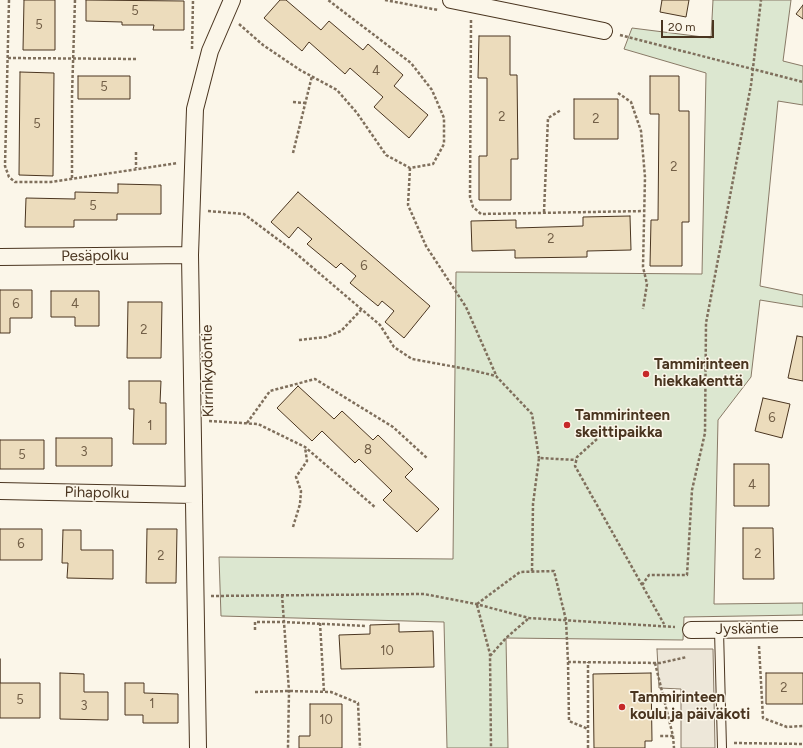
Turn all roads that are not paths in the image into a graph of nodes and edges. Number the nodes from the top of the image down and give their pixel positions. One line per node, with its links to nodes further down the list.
1 (232, 0): 4 (street, Kirrinkydöntie)
2 (451, 0): 3 (street)
3 (604, 31)
4 (190, 255): 5 (street, Pesäpolku); 7 (street, Kirrinkydöntie)
5 (0, 258)
6 (0, 491): 7 (street, Pihapolku)
7 (194, 495): 12 (street, Kirrinkydöntie)
8 (803, 629): 10 (street, Jyskäntie)
9 (691, 630): 10 (street, Jyskäntie)
10 (719, 630): 11 (lane)
11 (722, 746)
12 (198, 748)

